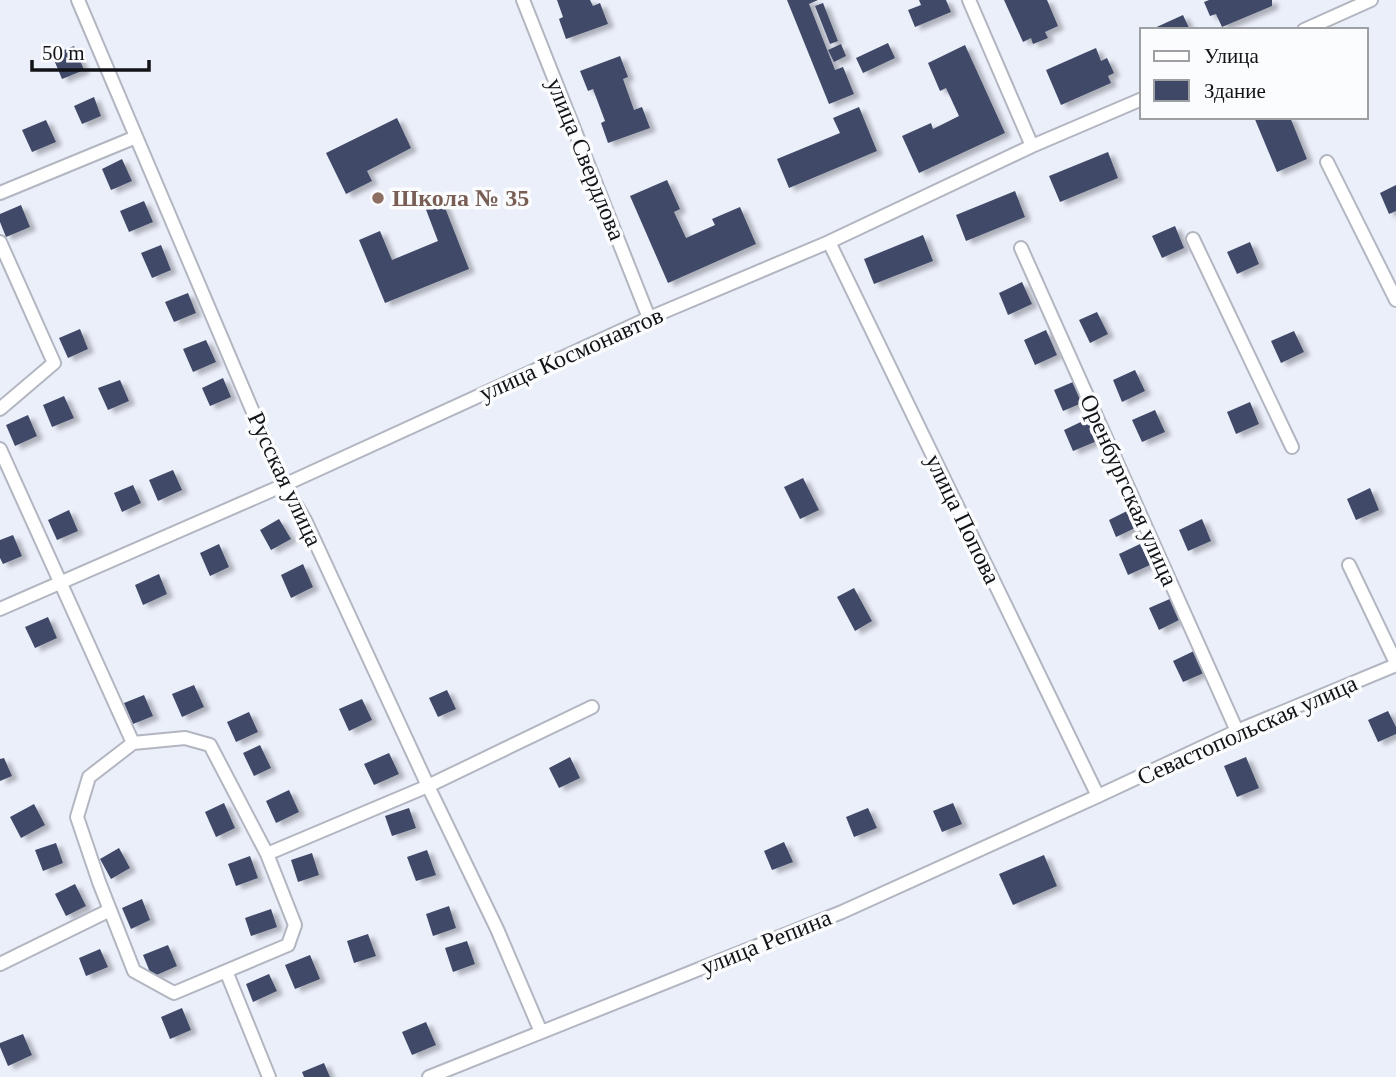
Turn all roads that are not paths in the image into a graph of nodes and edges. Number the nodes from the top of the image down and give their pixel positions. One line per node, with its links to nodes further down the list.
1 (78, 0): 7 (street, Русская улица)
2 (523, 0): 16 (street, улица Свердлова)
3 (970, 0): 8 (street)
4 (1371, 0): 5 (street)
5 (1308, 28)
6 (1140, 100): 8 (street, улица Космонавтов)
7 (136, 137): 10 (street); 20 (street, Русская улица)
8 (1032, 146): 13 (street, улица Космонавтов)
9 (1327, 162): 15 (street)
10 (0, 193)
11 (1193, 239): 18 (street)
12 (0, 242): 17 (street)
13 (829, 242): 16 (street, улица Космонавтов); 29 (street, улица Попова)
14 (1021, 248): 26 (street, Оренбургская улица)
15 (1396, 300)
16 (649, 318): 20 (street, улица Космонавтов)
17 (0, 409)
18 (1292, 447)
19 (0, 449): 22 (street)
20 (284, 485): 22 (street, улица Космонавтов); 28 (street, Русская улица)
21 (1349, 565): 24 (street)
22 (60, 583): 23 (street, улица Космонавтов); 27 (street)
23 (0, 609)
24 (1396, 664): 26 (street, Севастопольская улица)
25 (592, 707): 28 (street)
26 (1237, 731): 29 (street, Севастопольская улица)
27 (133, 743): 30 (street); 31 (street)
28 (428, 786): 30 (street); 34 (street, Русская улица)
29 (1098, 796): 34 (street, улица Репина)
30 (267, 854): 33 (street)
31 (110, 910): 32 (street); 33 (street)
32 (0, 964)
33 (226, 971): 35 (street)
34 (541, 1032): 36 (street, улица Репина)
35 (269, 1077)
36 (429, 1077)

